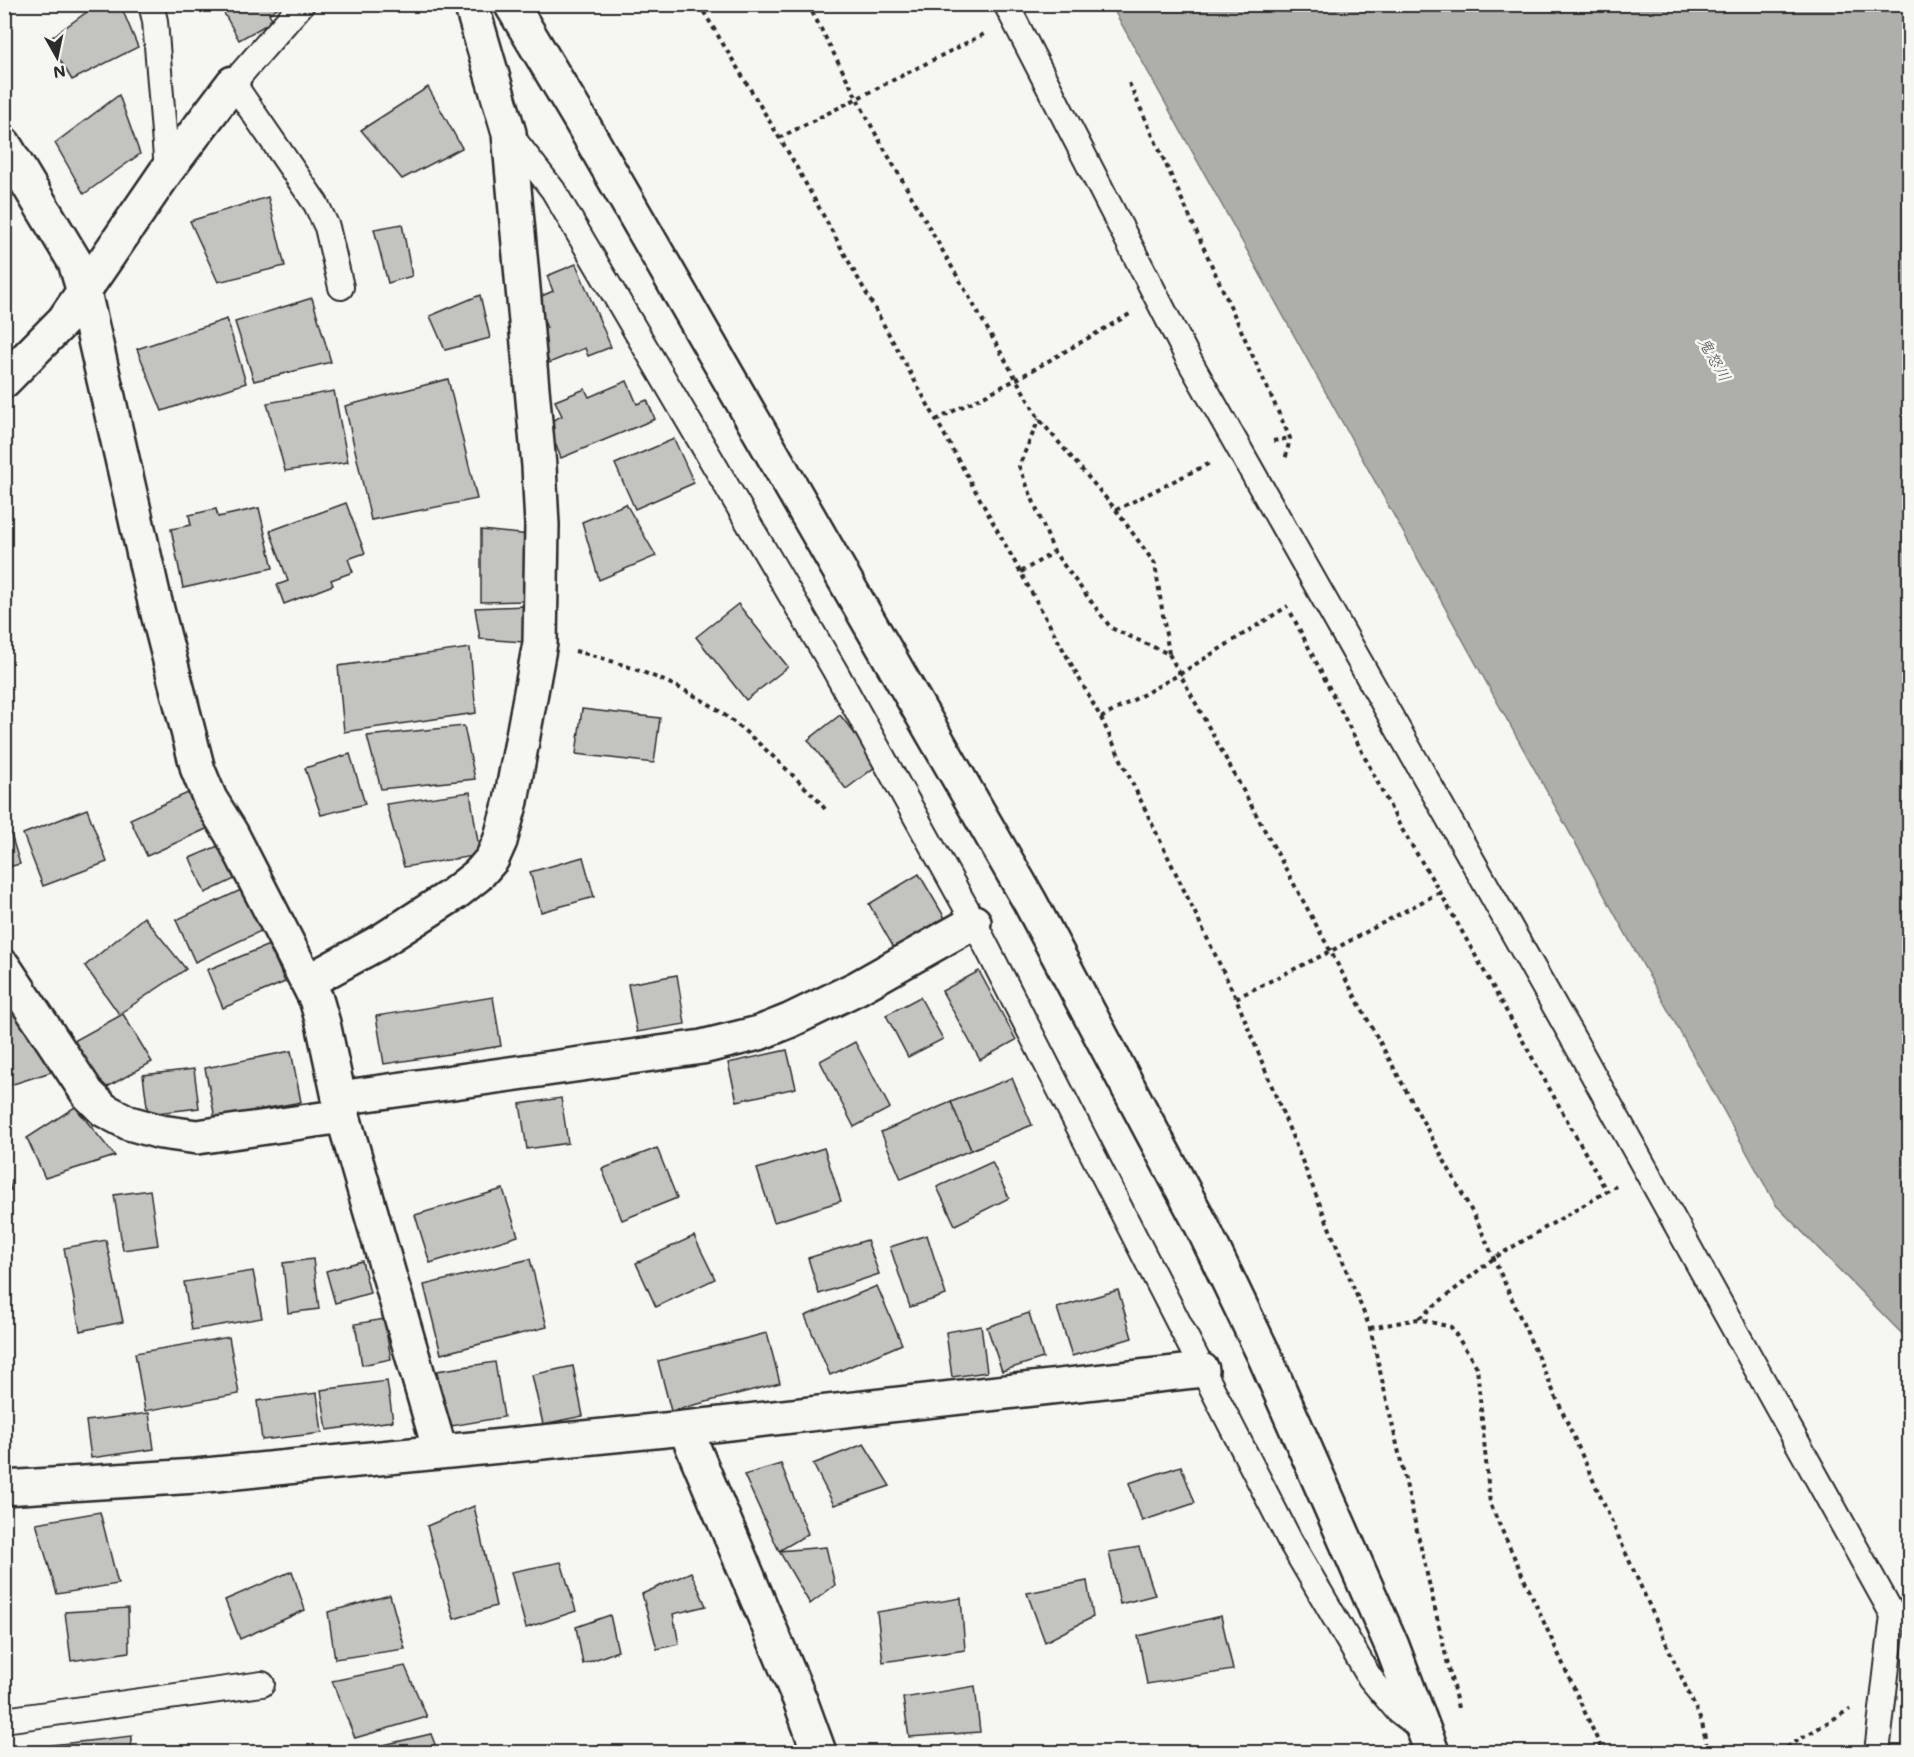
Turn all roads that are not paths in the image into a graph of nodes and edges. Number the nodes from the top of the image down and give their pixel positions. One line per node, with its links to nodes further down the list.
1 (151, 4): 9 (lane)
2 (302, 4): 6 (lane)
3 (471, 4): 7 (street)
4 (511, 4): 23 (street)
5 (1010, 12): 25 (lane)
6 (233, 83): 9 (street); 10 (lane)
7 (509, 133): 13 (lane); 15 (street)
8 (4, 144): 11 (street)
9 (167, 170): 11 (street)
10 (341, 287)
11 (84, 292): 12 (street); 15 (street)
12 (4, 381)
13 (974, 922): 16 (street); 17 (lane)
14 (4, 967): 16 (street)
15 (309, 981): 16 (street)
16 (341, 1107): 19 (street)
17 (1202, 1370): 18 (street); 23 (lane)
18 (685, 1428): 19 (street); 24 (street)
19 (440, 1451): 20 (street)
20 (4, 1488)
21 (262, 1684): 22 (lane)
22 (4, 1720)
23 (1429, 1742)
24 (819, 1752)
25 (1877, 1752)

